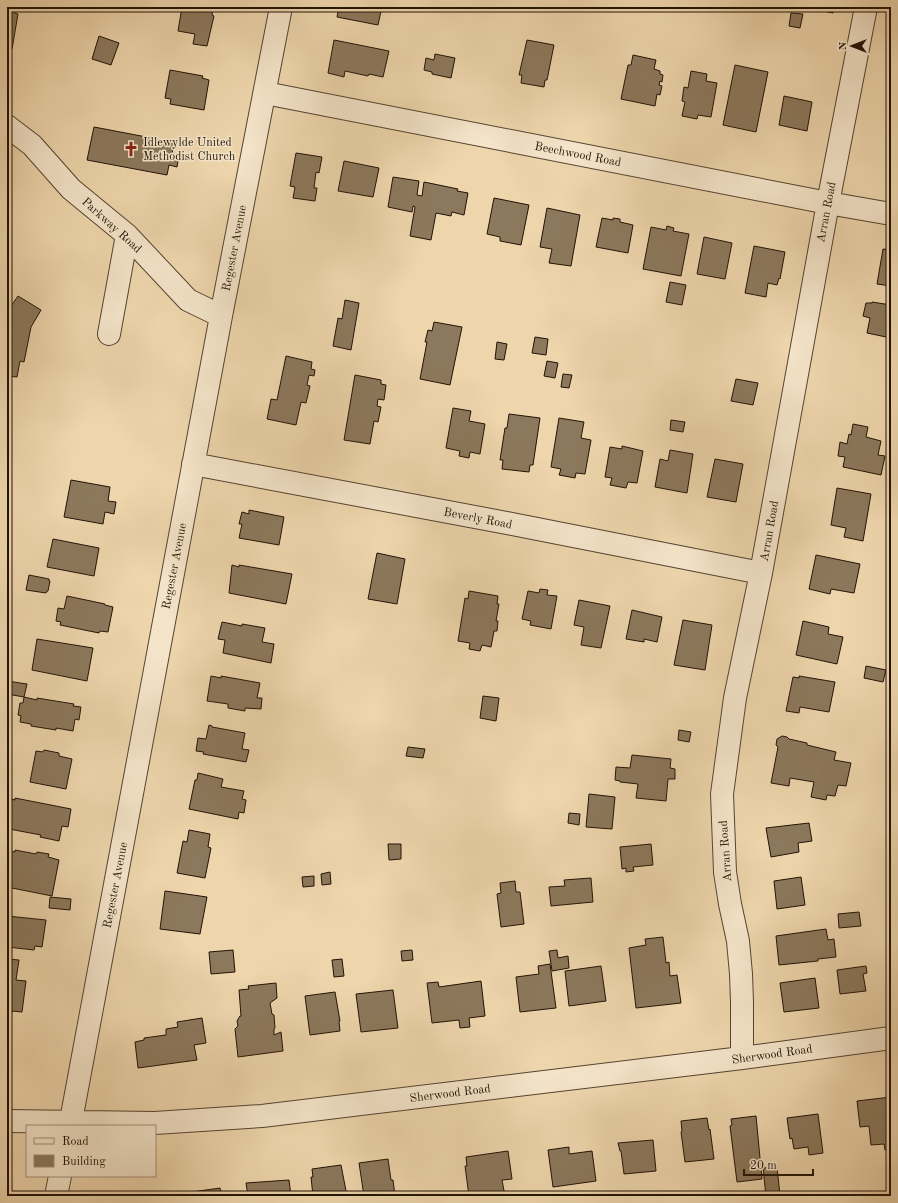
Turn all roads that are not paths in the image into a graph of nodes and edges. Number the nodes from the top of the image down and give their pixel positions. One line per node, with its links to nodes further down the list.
1 (281, 7): 3 (street, Regester Avenue)
2 (866, 7): 5 (street, Arran Road)
3 (265, 93): 5 (street, Beechwood Road); 8 (street, Regester Avenue)
4 (7, 126): 7 (street, Parkway Road)
5 (828, 203): 6 (street, Beechwood Road); 11 (street, Arran Road)
6 (891, 214)
7 (127, 235): 8 (street, Parkway Road); 9 (street)
8 (221, 316): 10 (street, Regester Avenue)
9 (110, 334)
10 (194, 464): 11 (street, Beverly Road); 15 (street, Regester Avenue)
11 (761, 573): 13 (street, Arran Road)
12 (891, 1038): 13 (street, Sherwood Road)
13 (742, 1058): 15 (street, Sherwood Road)
14 (7, 1121): 15 (street, Sherwood Road)
15 (71, 1124)
16 (60, 1177): 17 (street)
17 (56, 1196)

